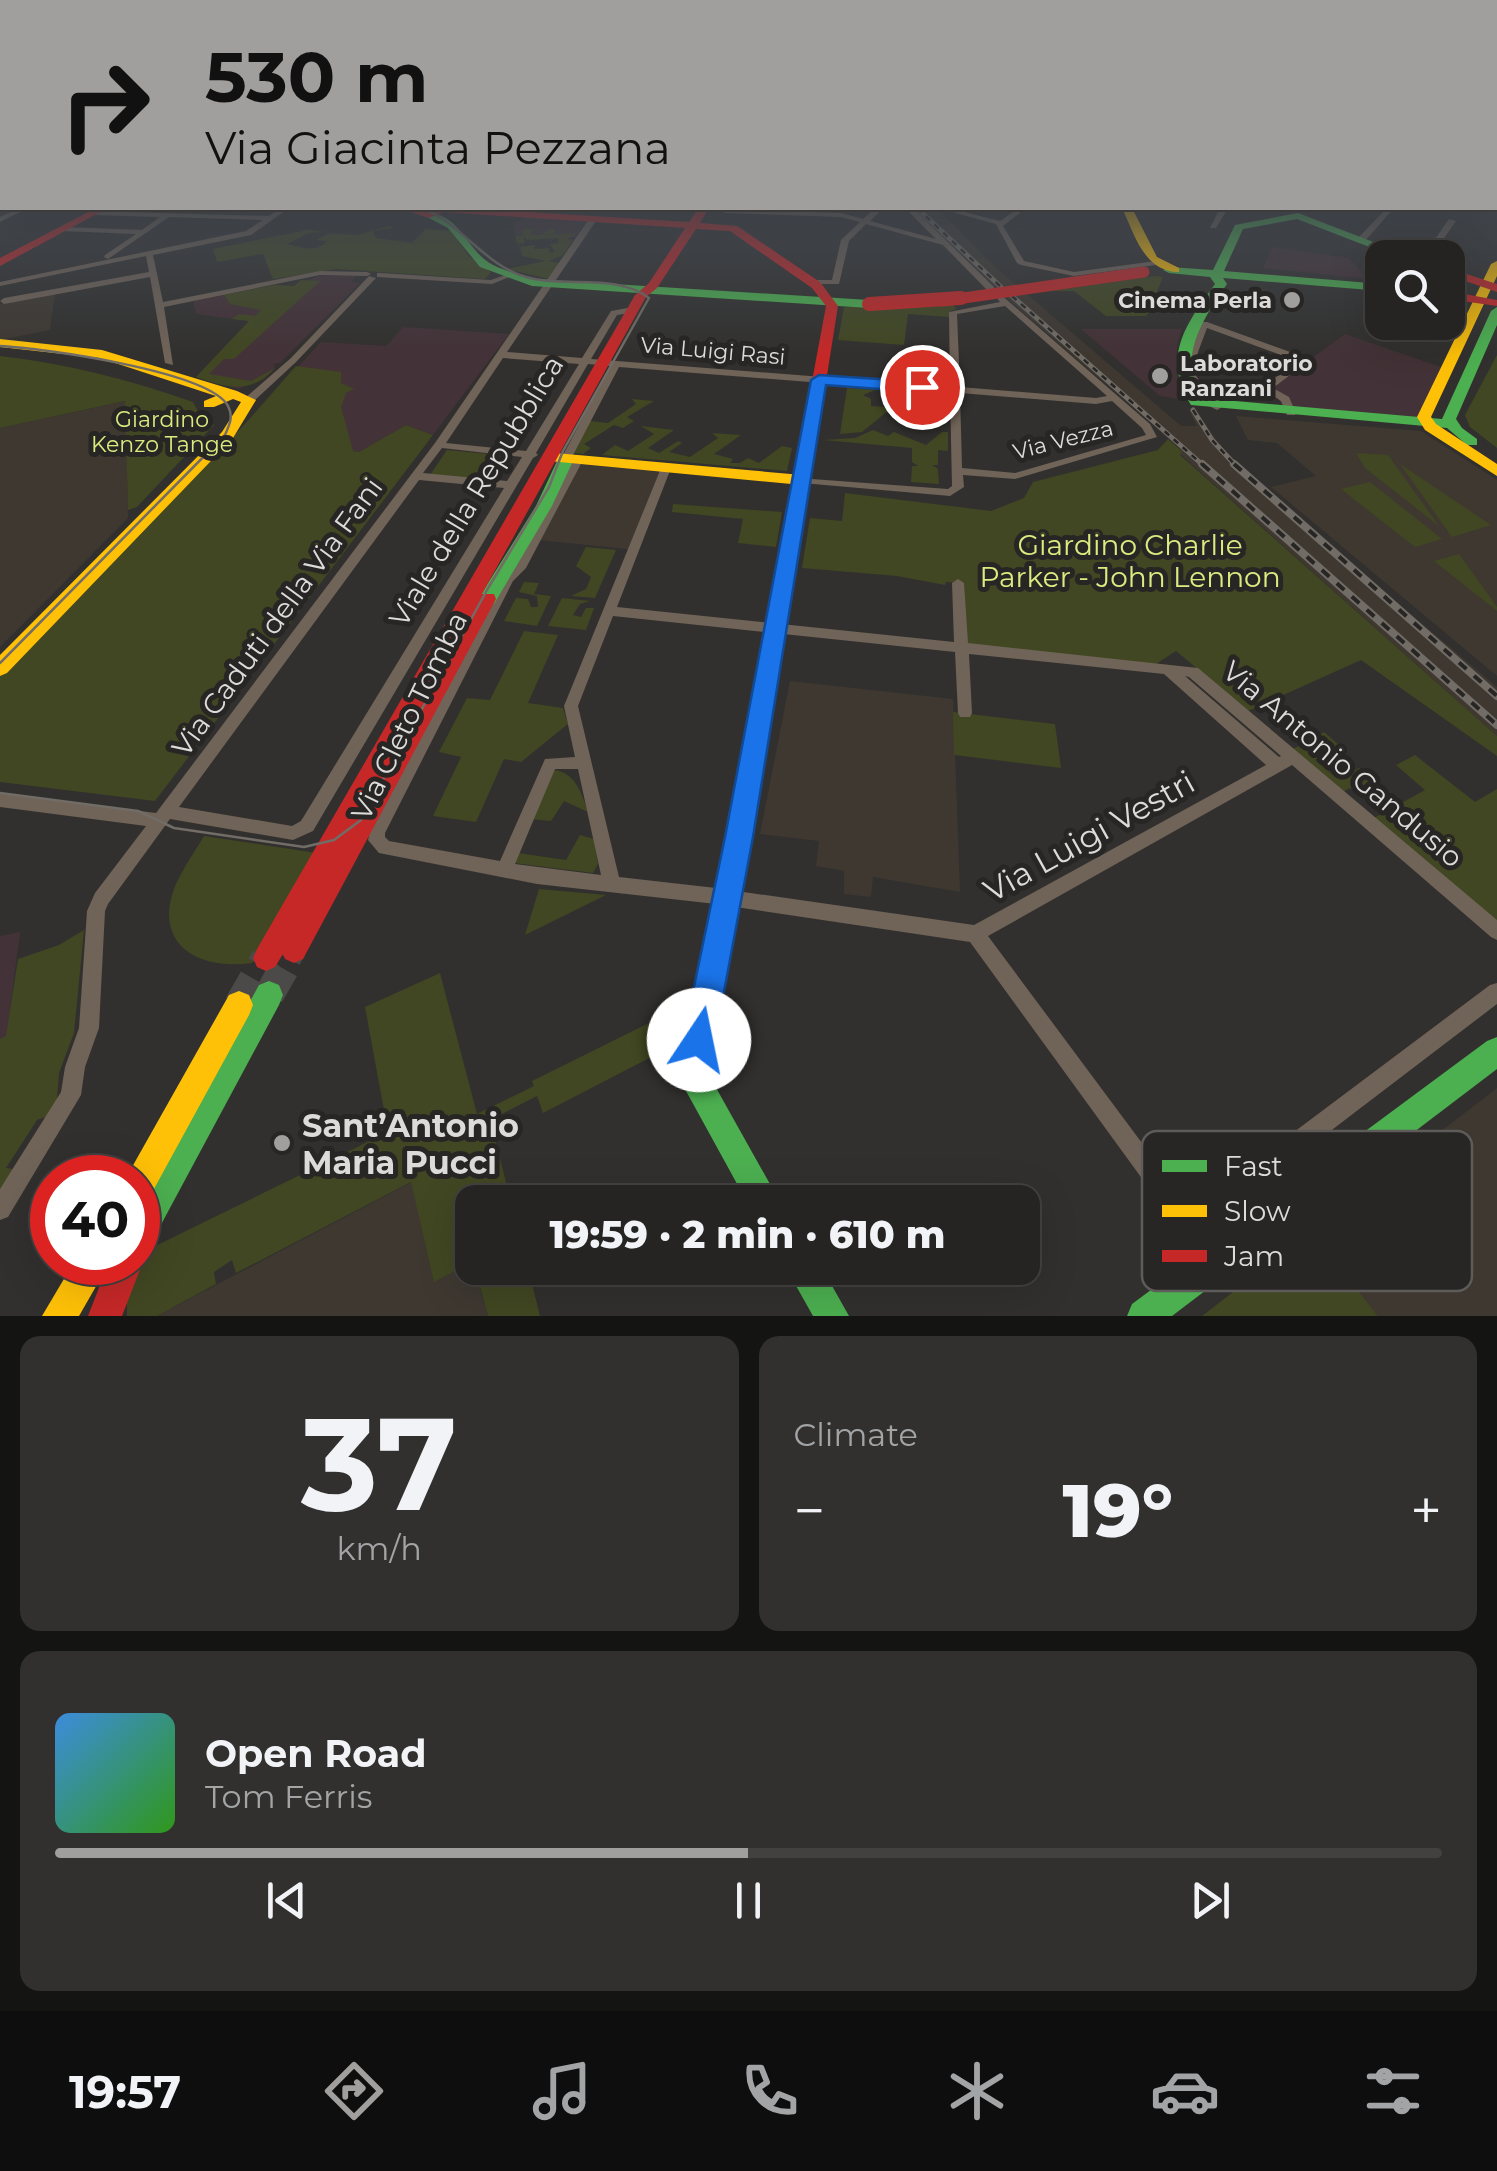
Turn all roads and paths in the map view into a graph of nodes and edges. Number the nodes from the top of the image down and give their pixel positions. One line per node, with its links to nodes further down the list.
1 (57, 232): 21 (main road)
2 (144, 232): 20 (street)
3 (249, 232): 19 (street)
4 (457, 232): 27 (main road)
5 (585, 232): 30 (street, Via Caduti della Via Fani)
6 (695, 232): 33 (main road, Viale della Repubblica)
7 (741, 232): 35 (main road)
8 (853, 232): 35 (street)
9 (905, 232): 18 (street)
10 (934, 232): 18 (street)
11 (1004, 232): 23 (street)
12 (1141, 232): 23 (main road)
13 (1236, 232): 24 (main road)
14 (1341, 232): 16 (main road)
15 (1368, 232): 16 (street)
16 (1361, 240): 17 (main road)
17 (1365, 241)
18 (946, 244): 32 (street)
19 (149, 252): 20 (street); 25 (street)
20 (104, 262): 29 (street)
21 (0, 263)
22 (1497, 264): 36 (main road)
23 (1159, 268): 24 (main road); 35 (main road, bridge)
24 (1212, 270): 31 (main road); 50 (main road)
25 (153, 274): 37 (street); 38 (street)
26 (373, 276): 27 (street); 38 (street); 49 (street)
27 (508, 276): 30 (main road)
28 (1465, 280): 36 (main road)
29 (0, 284)
30 (551, 285): 33 (main road); 41 (street, Via Caduti della Via Fani)
31 (1365, 286)
32 (991, 289)
33 (645, 291): 35 (main road); 43 (main road, Viale della Repubblica)
34 (1465, 295): 36 (main road)
35 (835, 296): 46 (main road)
36 (1493, 296): 42 (main road); 45 (main road)
37 (4, 301)
38 (159, 305): 44 (street)
39 (0, 342): 49 (main road)
40 (0, 352): 49 (main road)
41 (504, 355): 43 (street, Via Luigi Rasi); 54 (street, Via Caduti della Via Fani)
42 (1450, 361): 45 (main road); 52 (main road)
43 (602, 362): 46 (street, Via Luigi Rasi); 56 (main road, Viale della Repubblica)
44 (170, 364)
45 (1472, 367): 53 (main road)
46 (819, 380): 47 (street, Via Luigi Rasi); 61 (main road)
47 (954, 390): 48 (street, Via Luigi Rasi); 48 (street, Via Vezza); 58 (street)
48 (1115, 398): 58 (street, Via Vezza)
49 (231, 403): 67 (main road); 68 (main road)
50 (1217, 407): 51 (main road); 51 (street)
51 (1291, 413): 52 (main road)
52 (1426, 423): 53 (main road); 59 (main road)
53 (1451, 425): 55 (main road)
54 (440, 445): 56 (street); 60 (street, Via Caduti della Via Fani)
55 (1497, 457)
56 (555, 458): 57 (main road); 62 (street, Viale della Repubblica); 71 (main road, Viale della Repubblica)
57 (666, 468): 61 (main road); 64 (street)
58 (957, 471): 61 (street)
59 (1497, 471)
60 (415, 476): 62 (street); 75 (street, Via Caduti della Via Fani)
61 (802, 480): 65 (main road)
62 (510, 485): 69 (street, Viale della Repubblica)
63 (958, 583): 66 (street)
64 (609, 611): 65 (street); 73 (street)
65 (776, 627): 66 (street); 78 (main road)
66 (962, 648): 70 (street); 72 (street, Via Antonio Gandusio)
67 (0, 652)
68 (0, 668)
69 (375, 713): 71 (street); 75 (street, Viale della Repubblica)
70 (965, 713)
71 (421, 717): 76 (street, Via Cleto Tomba); 79 (main road, Viale della Repubblica); 79 (main road, Viale della Repubblica)
72 (1286, 761): 80 (street, Via Antonio Gandusio); 81 (street, Via Luigi Vestri)
73 (581, 763): 76 (street); 77 (street)
74 (0, 800): 75 (street)
75 (163, 816): 93 (street, Via Caduti della Via Fani)
76 (504, 871): 77 (street, Via Cleto Tomba)
77 (612, 886): 78 (street, Via Luigi Vestri)
78 (727, 898): 81 (street, Via Luigi Vestri); 91 (main road)
79 (298, 904): 82 (main road, Viale della Repubblica)
80 (1497, 931)
81 (975, 934): 90 (street)
82 (266, 958)
83 (1497, 992): 87 (street)
84 (269, 996): 92 (main road)
85 (239, 1005): 89 (main road)
86 (1497, 1051): 88 (main road)
87 (1314, 1131)
88 (1389, 1131)
89 (156, 1155)
90 (1142, 1161)
91 (755, 1185)
92 (160, 1195)
93 (0, 1209)
94 (79, 1285): 98 (main road)
95 (117, 1285): 99 (main road)
96 (813, 1285): 100 (main road)
97 (1177, 1291): 101 (main road)
98 (59, 1316)
99 (106, 1316)
100 (832, 1316)
101 (1144, 1316)

